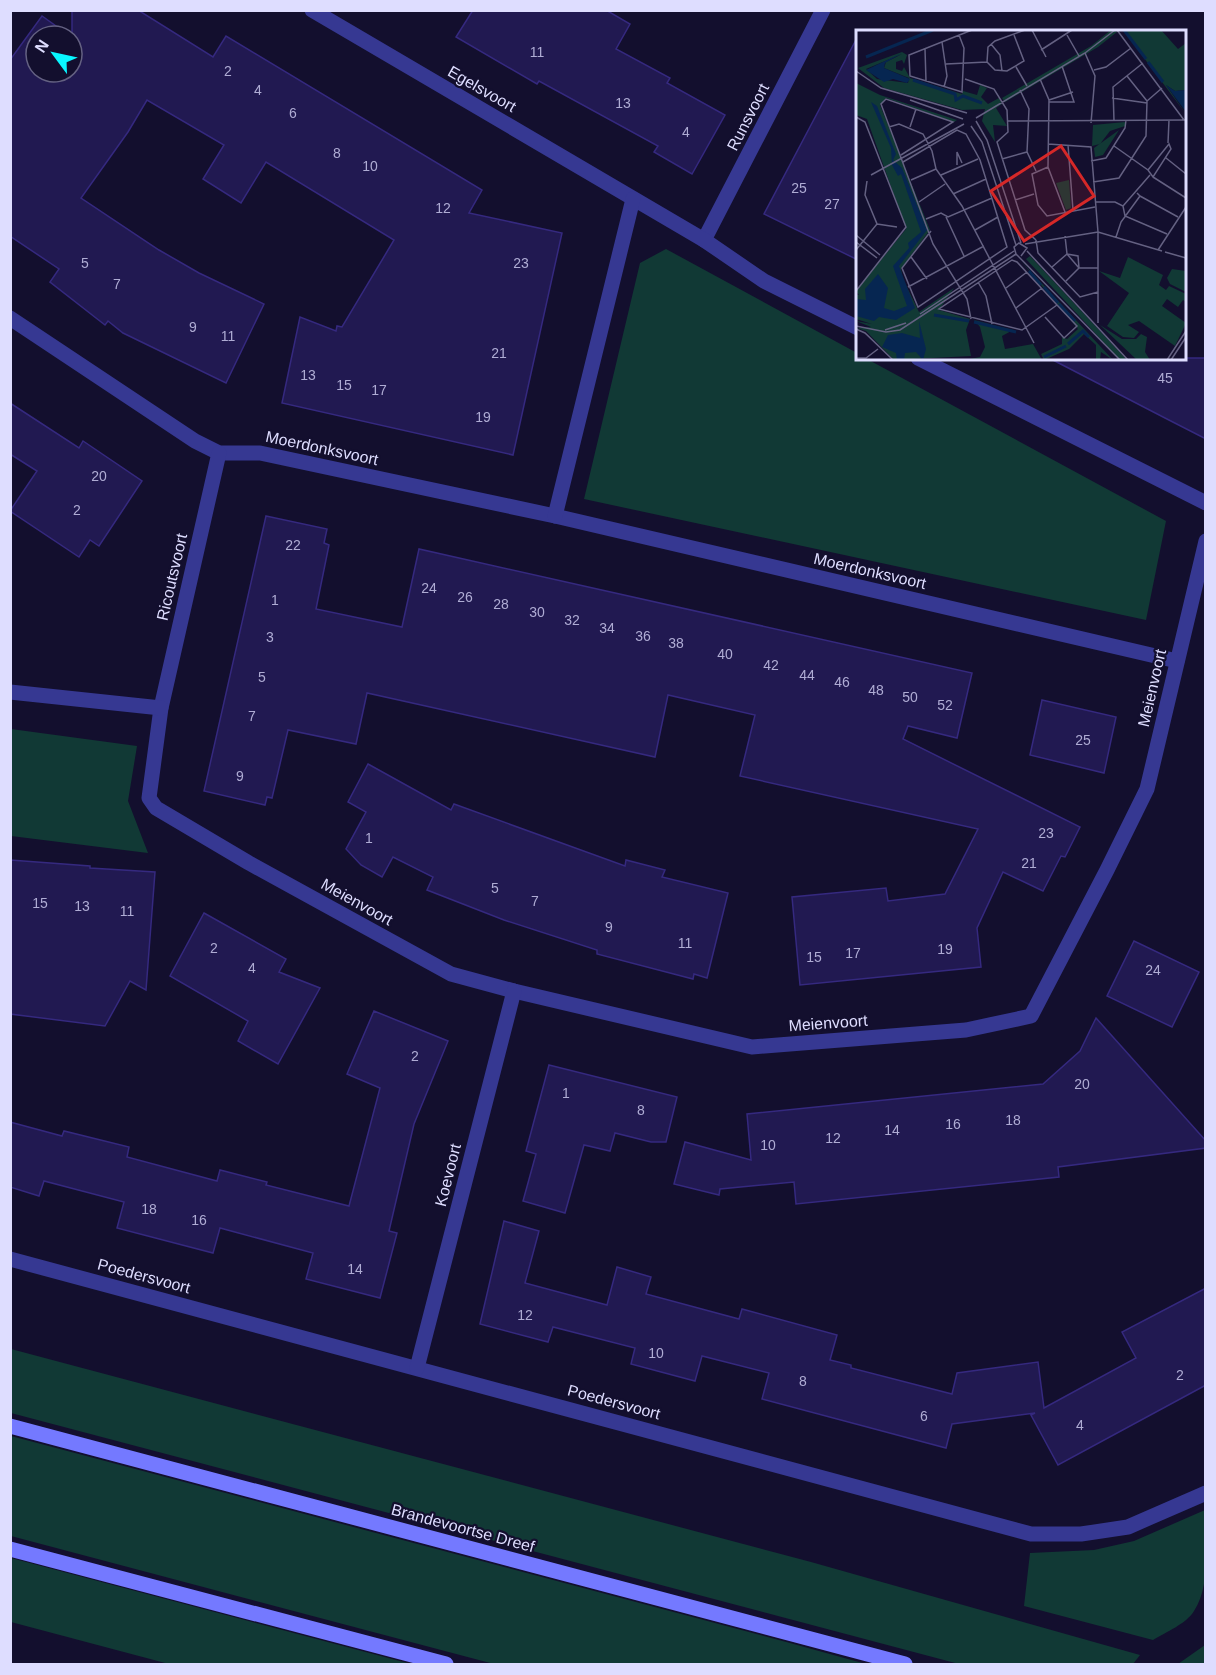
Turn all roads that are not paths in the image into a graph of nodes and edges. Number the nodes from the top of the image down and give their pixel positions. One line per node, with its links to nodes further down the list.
1 (312, 10): 3 (street, Egelsvoort)
2 (824, 10): 4 (street, Runsvoort)
3 (633, 199): 4 (street); 10 (street)
4 (704, 240): 6 (street)
5 (10, 318): 8 (street, Moerdonksvoort)
6 (856, 327)
7 (922, 360): 9 (street)
8 (219, 453): 10 (street, Moerdonksvoort); 14 (street, Ricoutsvoort)
9 (1206, 503)
10 (555, 516): 12 (street, Moerdonksvoort)
11 (1206, 541): 12 (street, Meienvoort)
12 (1177, 661): 16 (street, Meienvoort)
13 (10, 692): 14 (street)
14 (161, 708): 15 (street, Ricoutsvoort)
15 (165, 816): 16 (street, Meienvoort)
16 (514, 990): 18 (street, Koevoort)
17 (10, 1259): 18 (street, Poedersvoort)
18 (417, 1368): 20 (street, Poedersvoort)
19 (10, 1425): 23 (main road, Brandevoortse Dreef)
20 (1206, 1493)
21 (10, 1549): 22 (main road)
22 (446, 1665)
23 (905, 1665)

